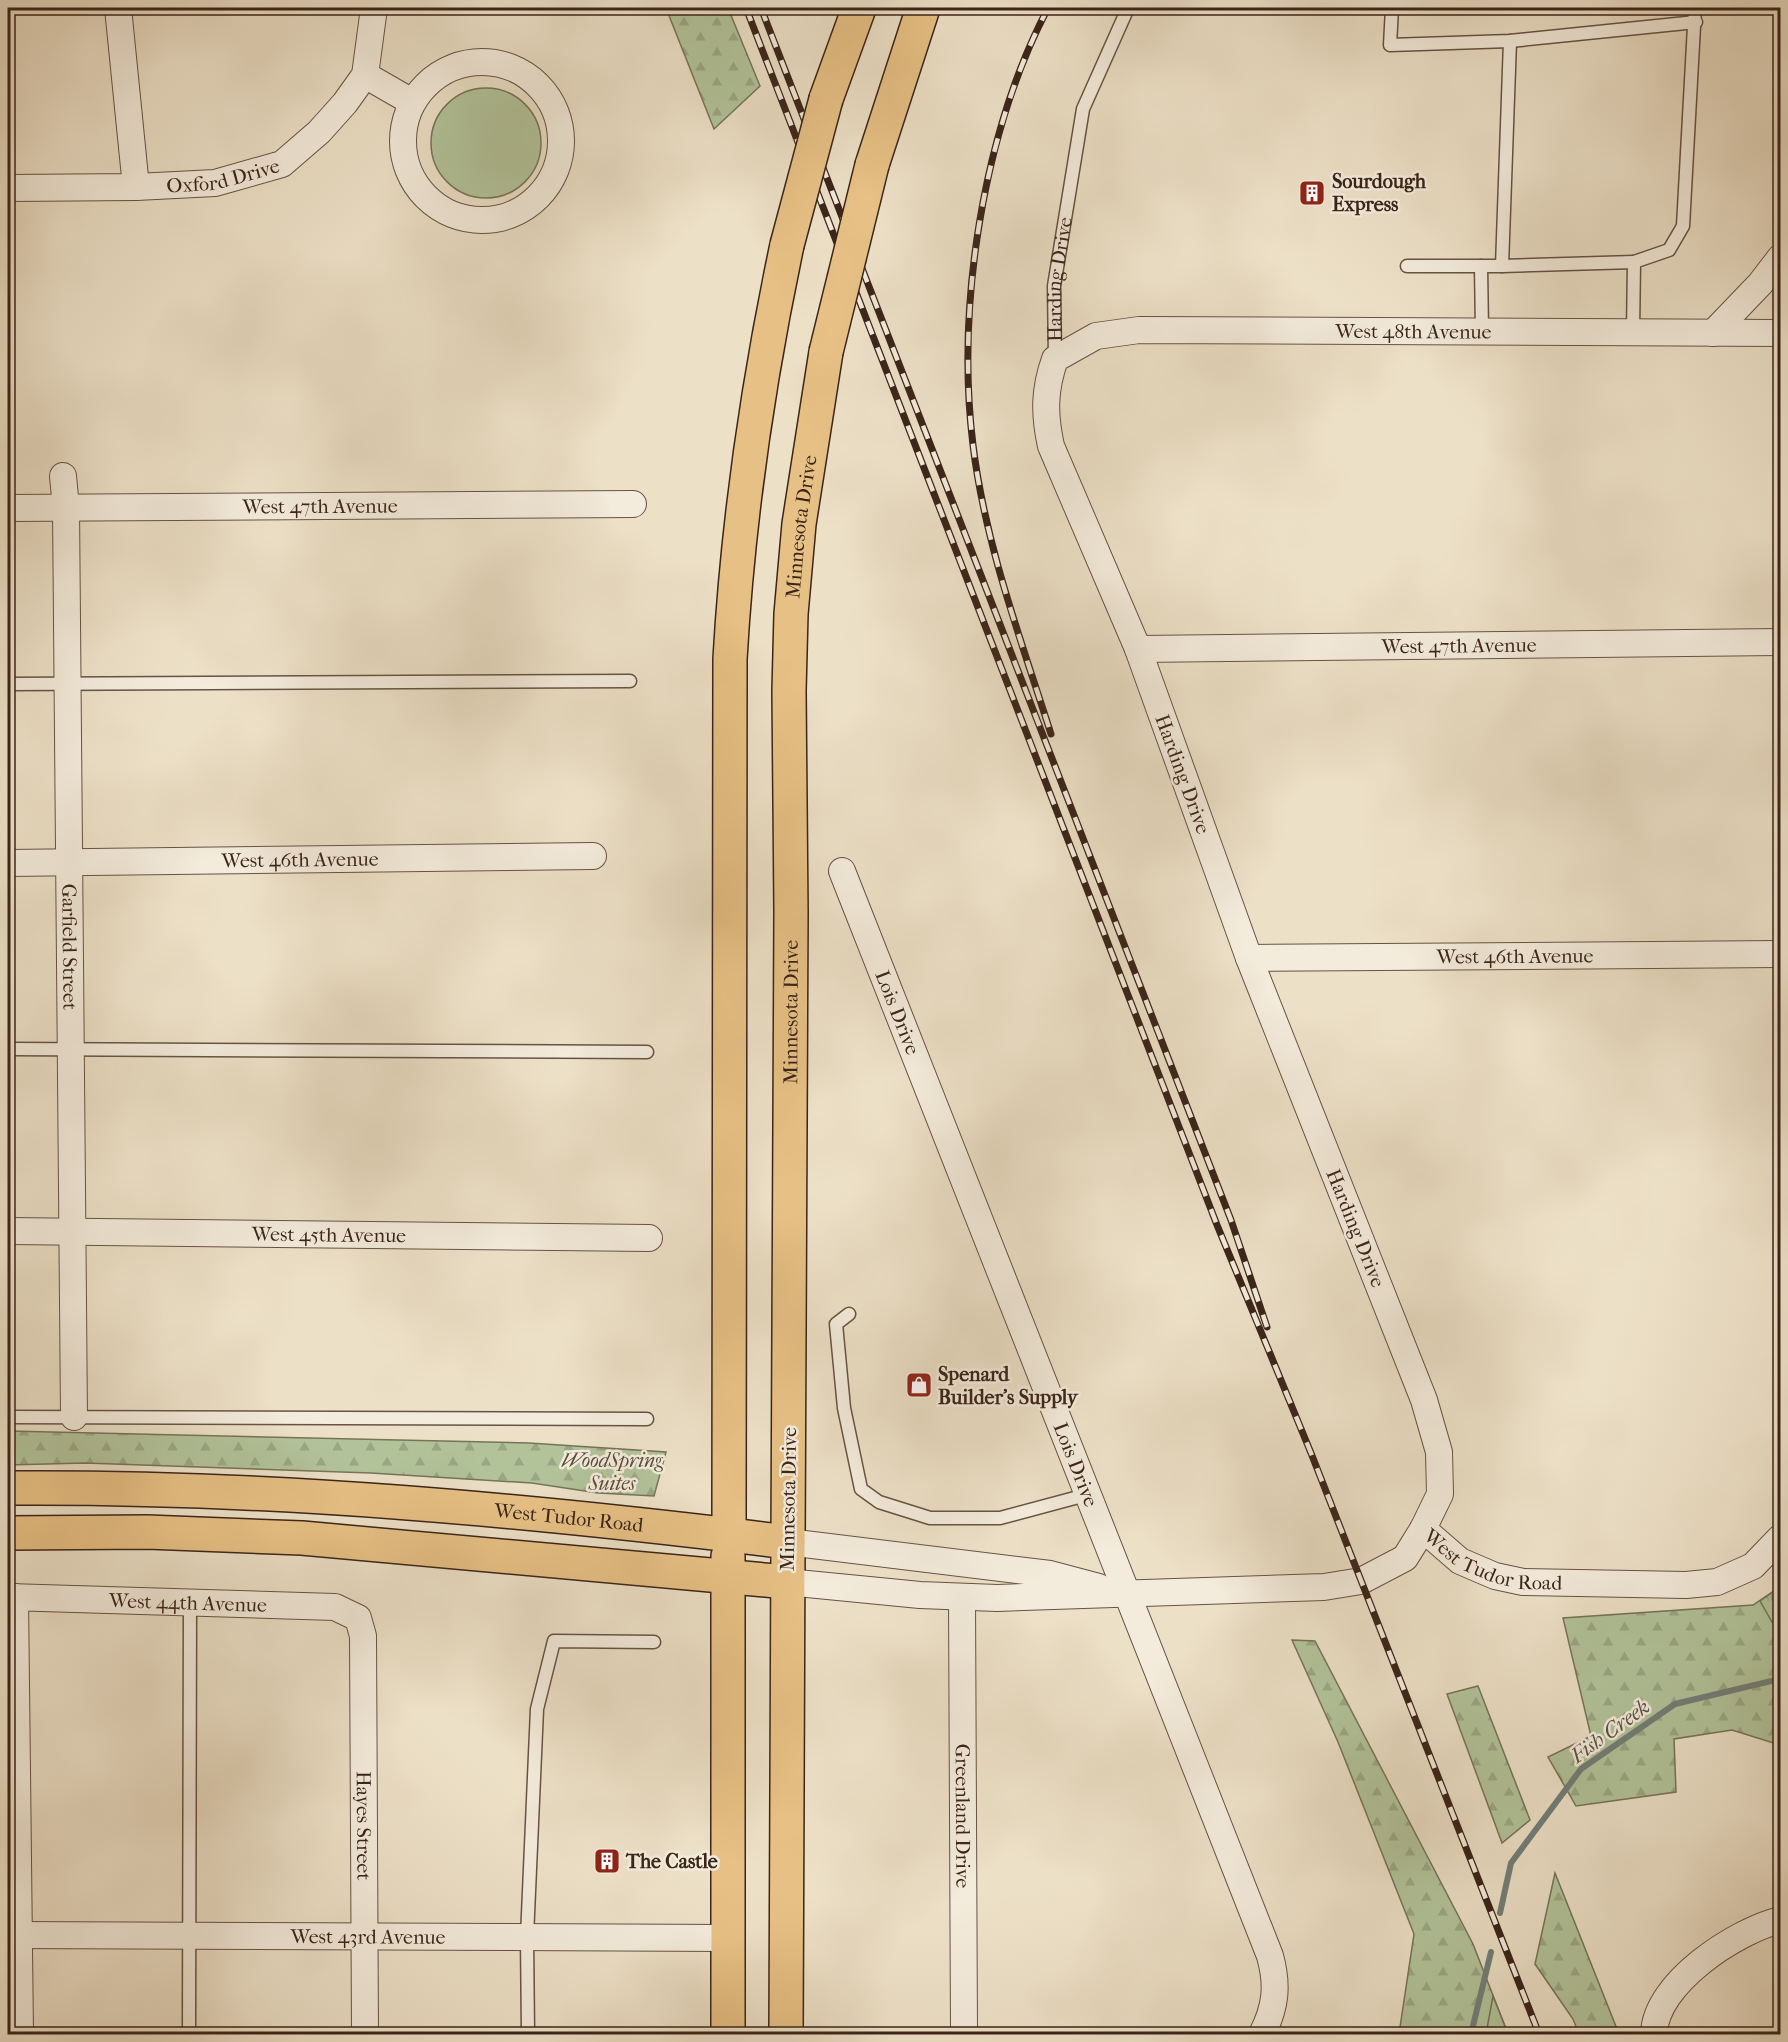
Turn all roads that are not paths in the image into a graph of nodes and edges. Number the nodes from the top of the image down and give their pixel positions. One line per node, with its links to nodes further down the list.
1 (118, 8): 12 (street)
2 (374, 8): 10 (street, Oxford Drive)
3 (859, 8): 53 (main road, bridge)
4 (923, 8): 54 (main road, Minnesota Drive, bridge)
5 (1128, 8): 23 (lane, Harding Drive)
6 (1392, 8): 9 (lane)
7 (1695, 8): 8 (lane)
8 (1696, 22): 9 (lane); 15 (lane)
9 (1510, 41): 18 (lane)
10 (365, 75): 11 (street); 12 (street, Oxford Drive)
11 (412, 102): 11 (street)
12 (136, 187): 13 (street, Oxford Drive)
13 (8, 188)
14 (1780, 258): 21 (street)
15 (1634, 262): 18 (lane); 20 (lane)
16 (1407, 266): 17 (lane)
17 (1481, 266): 18 (lane); 19 (lane)
18 (1502, 266)
19 (1482, 332): 20 (street, West 48th Avenue); 23 (street, West 48th Avenue)
20 (1633, 332): 21 (street, West 48th Avenue)
21 (1713, 333): 22 (street, West 48th Avenue)
22 (1780, 333)
23 (1055, 359): 29 (street, Harding Drive)
24 (63, 476): 27 (street, Garfield Street)
25 (633, 504): 27 (street, West 47th Avenue)
26 (8, 508): 27 (street, West 47th Avenue)
27 (66, 508): 31 (street, Garfield Street)
28 (1780, 642): 29 (street, West 47th Avenue)
29 (1138, 650): 38 (street, Harding Drive)
30 (630, 681): 31 (lane)
31 (68, 683): 32 (lane); 34 (street, Garfield Street)
32 (8, 684)
33 (593, 856): 34 (street, West 46th Avenue)
34 (69, 862): 35 (street, West 46th Avenue); 40 (street, Garfield Street)
35 (8, 863)
36 (842, 871): 50 (street, Lois Drive)
37 (1780, 954): 38 (street, West 46th Avenue)
38 (1249, 958): 51 (street, Harding Drive)
39 (8, 1048): 40 (lane)
40 (71, 1049): 41 (lane); 43 (street, Garfield Street)
41 (646, 1052)
42 (8, 1231): 43 (street, West 45th Avenue)
43 (73, 1231): 44 (street, West 45th Avenue); 47 (street, Garfield Street)
44 (649, 1238)
45 (849, 1314): 50 (lane)
46 (8, 1417): 47 (lane)
47 (74, 1417): 48 (lane)
48 (647, 1419)
49 (8, 1488): 53 (main road, West Tudor Road)
50 (1086, 1495): 58 (street, Lois Drive)
51 (1423, 1530): 55 (street, West Tudor Road); 58 (street, West Tudor Road)
52 (8, 1533): 56 (main road, West Tudor Road)
53 (729, 1534): 54 (main road, West Tudor Road); 56 (main road)
54 (788, 1542): 57 (main road, Minnesota Drive); 58 (street, West Tudor Road)
55 (1774, 1545)
56 (727, 1577): 57 (main road, West Tudor Road); 69 (main road)
57 (787, 1582): 60 (street, West Tudor Road); 76 (main road, Minnesota Drive)
58 (1125, 1594): 60 (street, West Tudor Road); 78 (street, Lois Drive)
59 (11, 1597): 61 (street, West 44th Avenue); 65 (street)
60 (962, 1598): 77 (street, Greenland Drive)
61 (190, 1602): 62 (street, West 44th Avenue); 66 (lane)
62 (358, 1618): 68 (street, Hayes Street)
63 (654, 1642): 67 (lane)
64 (1780, 1920): 70 (street)
65 (13, 1935): 66 (street, West 43rd Avenue); 71 (street)
66 (189, 1936): 68 (street, West 43rd Avenue); 72 (lane)
67 (527, 1937): 68 (street, West 43rd Avenue); 69 (street, West 43rd Avenue); 74 (lane)
68 (364, 1938): 73 (street, Hayes Street)
69 (728, 1938): 75 (main road)
70 (1654, 2032)
71 (20, 2034)
72 (189, 2034)
73 (365, 2034)
74 (528, 2034)
75 (728, 2034)
76 (786, 2034)
77 (964, 2034)
78 (1262, 2034)

